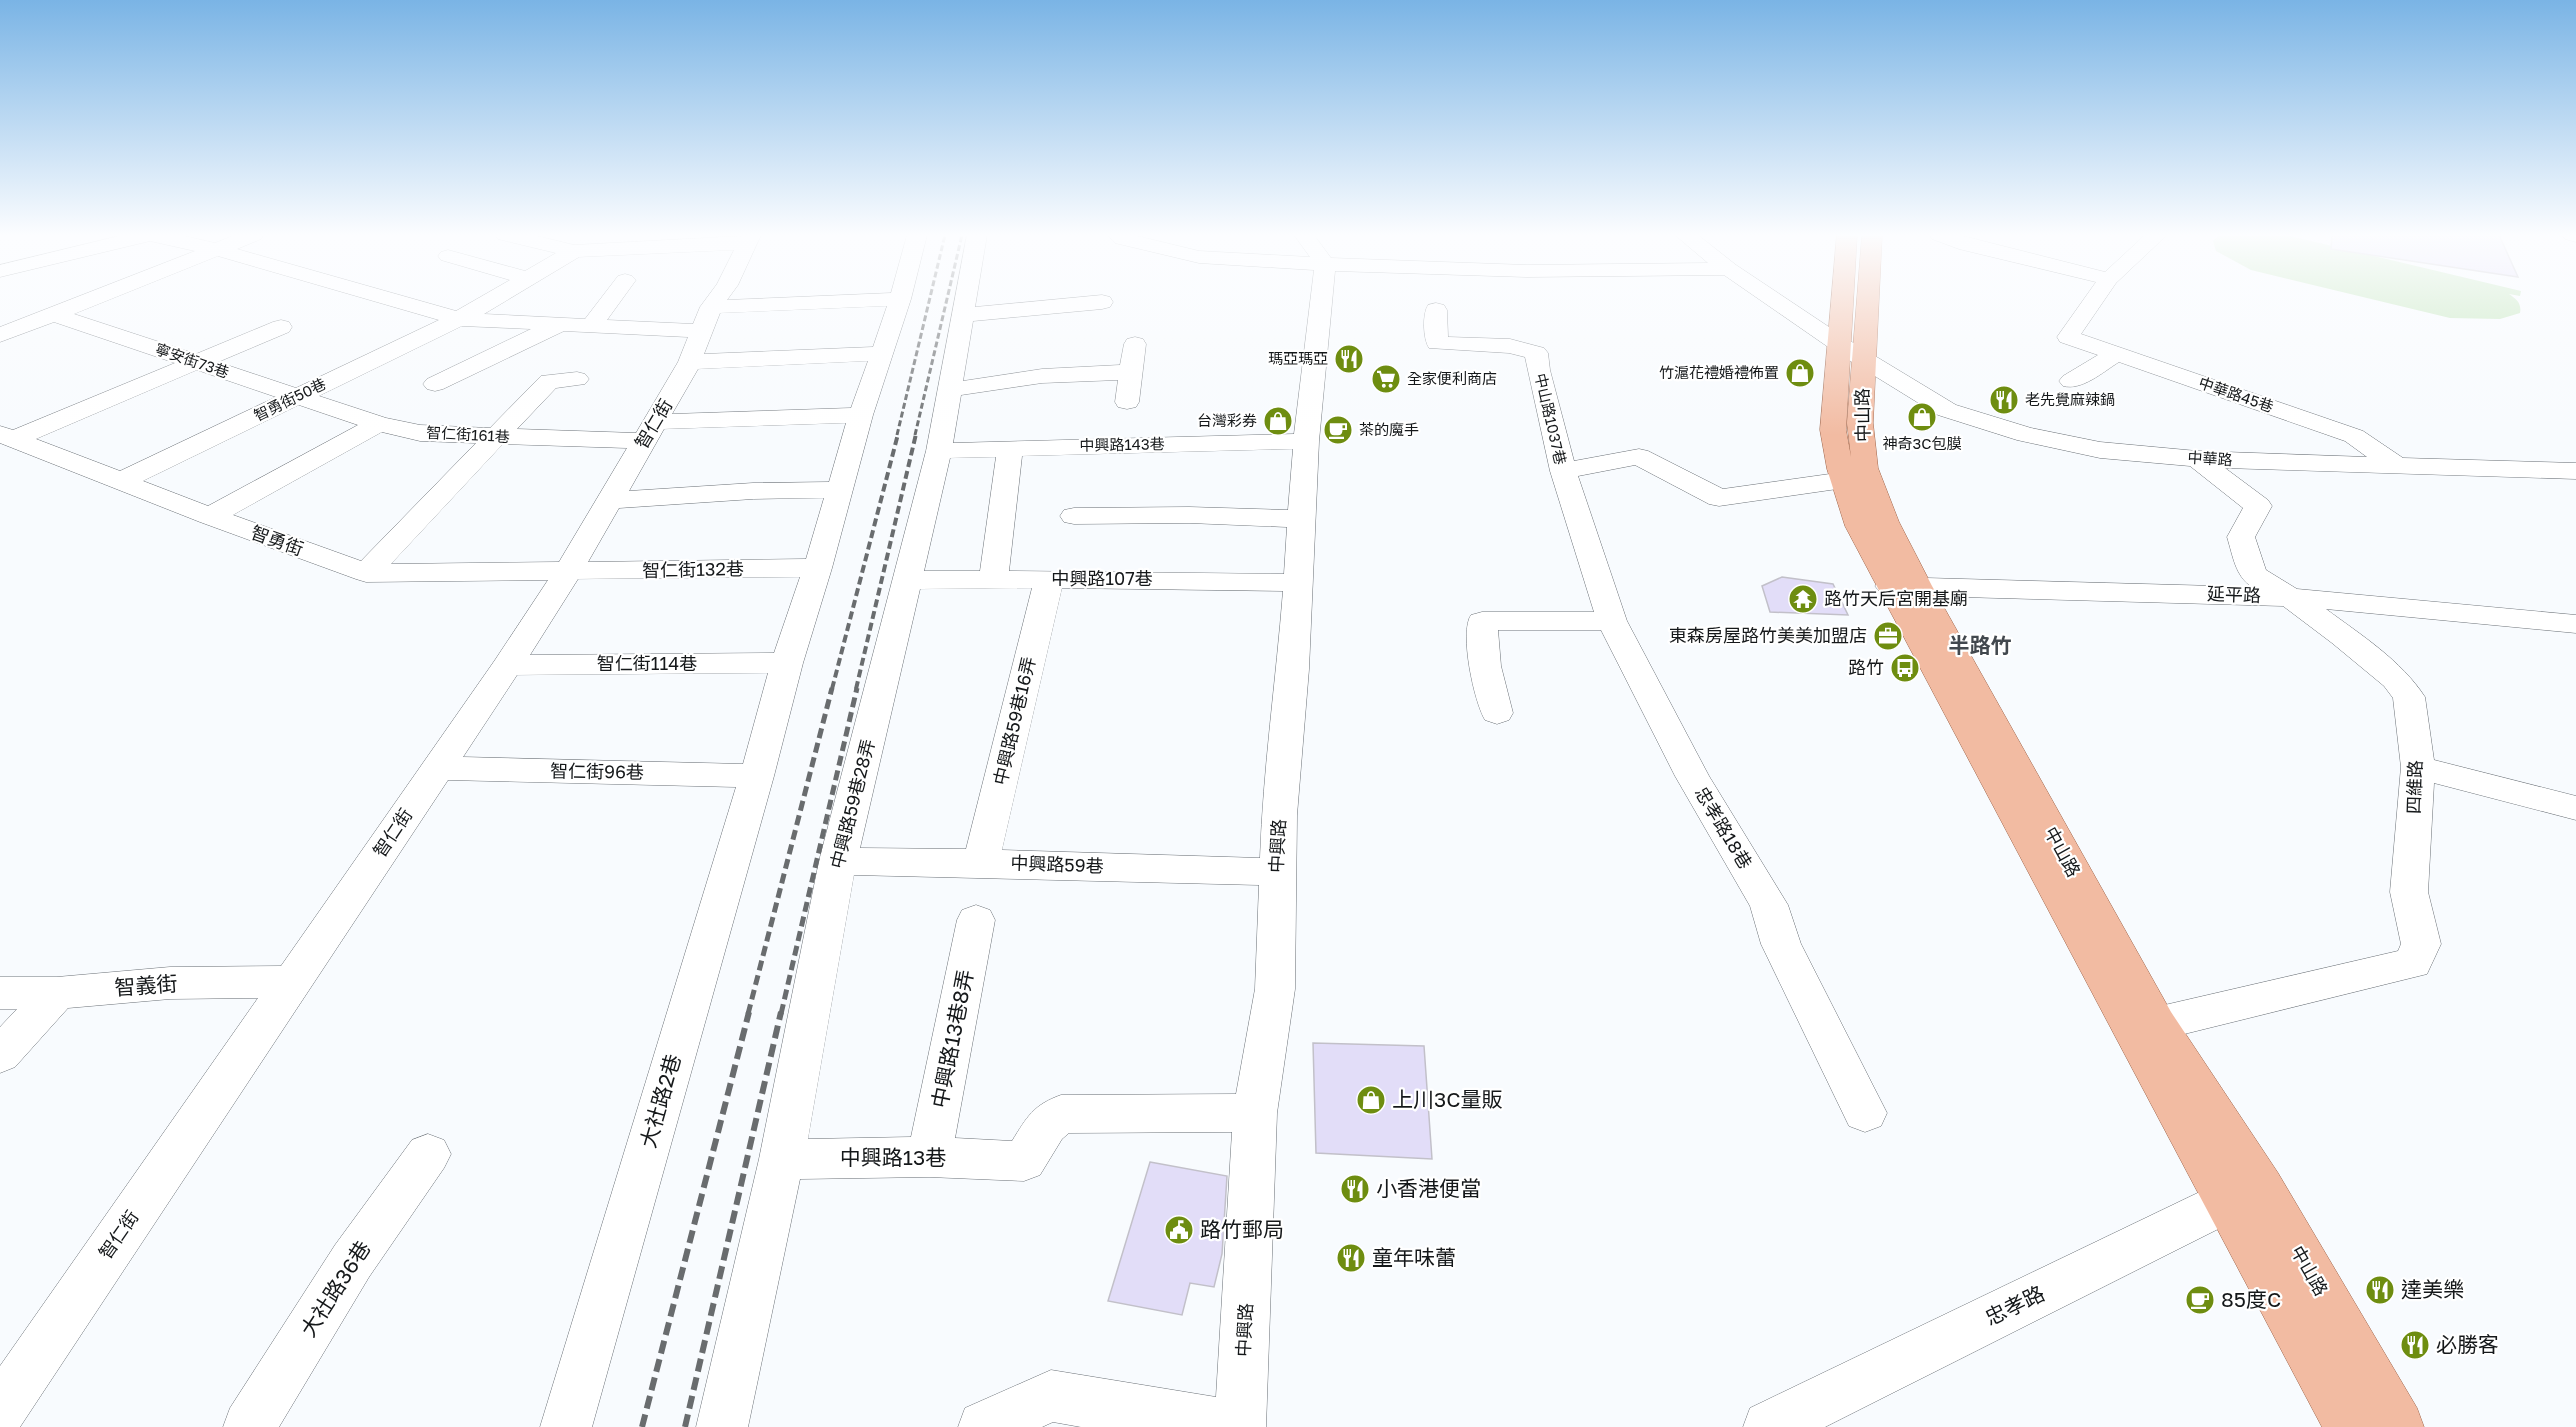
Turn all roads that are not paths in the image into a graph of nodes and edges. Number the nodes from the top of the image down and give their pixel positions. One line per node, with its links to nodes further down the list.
1 (87, 302): 16 (street)
2 (398, 302): 18 (street)
3 (487, 302): 18 (street, 智勇街50巷)
4 (609, 302): 20 (street)
5 (718, 302): 22 (street, 智仁街)
6 (845, 302): 22 (street)
7 (899, 302): 26 (street, 大社路2巷)
8 (965, 302): 17 (street, 中興路59巷28弄)
9 (1102, 302): 17 (street)
10 (1321, 302): 41 (street, 中興路)
11 (1778, 302): 25 (street, 中華路)
12 (1850, 302): 25 (main road, 中山路)
13 (1861, 302): 25 (main road, 中山路)
14 (2093, 302): 27 (street, 中華路45巷)
15 (1436, 310): 46 (street, 中山路1037巷)
16 (53, 315): 23 (street); 28 (street, 寧安街73巷)
17 (963, 315): 33 (street, 中興路59巷28弄)
18 (459, 319): 19 (street); 34 (street, 智勇街50巷)
19 (560, 324): 20 (street); 32 (street)
20 (592, 325): 22 (street)
21 (281, 327): 28 (street)
22 (701, 333): 26 (street); 38 (street, 智仁街)
23 (0, 335)
24 (1136, 344): 29 (street)
25 (1852, 351): 44 (street, 中華路); 48 (main road, 中山路); 63 (main road, 中山路)
26 (882, 353): 36 (street, 大社路2巷)
27 (2117, 354): 31 (street); 45 (street, 中華路45巷)
28 (194, 362): 34 (street, 寧安街73巷); 39 (street)
29 (1131, 372): 33 (street); 35 (street)
30 (577, 379): 40 (street)
31 (2071, 381)
32 (435, 384)
33 (949, 390): 43 (street, 中興路59巷28弄)
34 (297, 396): 37 (street, 智仁街161巷); 49 (street, 智勇街50巷)
35 (1127, 402)
36 (861, 415): 38 (street, 智仁街161巷); 50 (street, 大社路2巷)
37 (379, 424): 40 (street, 智仁街161巷); 52 (street)
38 (649, 432): 40 (street, 智仁街161巷); 51 (street, 智仁街)
39 (7, 437): 49 (street, 智勇街)
40 (497, 438): 58 (street)
41 (1306, 441): 42 (street, 中興路143巷); 54 (street, 中興路)
42 (1010, 448): 43 (street, 中興路143巷); 59 (street)
43 (939, 451): 61 (street, 中興路59巷28弄)
44 (2197, 459): 45 (street, 中華路); 64 (street, 四維路)
45 (2398, 466): 47 (street, 中華路)
46 (1563, 471): 48 (street); 55 (street, 中山路1037巷)
47 (2576, 471)
48 (1844, 480): 63 (main road, 中山路)
49 (122, 482): 52 (street, 智勇街)
50 (839, 490): 51 (street); 56 (street, 大社路2巷)
51 (611, 500): 57 (street, 智仁街)
52 (210, 516): 58 (street, 智勇街)
53 (1074, 516): 54 (street)
54 (1300, 519): 62 (street, 中興路)
55 (1585, 542): 65 (street, 忠孝路18巷)
56 (818, 568): 57 (street, 智仁街132巷); 67 (street, 大社路2巷)
57 (568, 572): 58 (street, 智勇街); 68 (street, 智仁街)
58 (366, 573)
59 (994, 578): 60 (street, 中興路107巷); 61 (street, 中興路107巷)
60 (1049, 579): 62 (street, 中興路107巷); 75 (street, 中興路59巷16弄)
61 (908, 580): 74 (street, 中興路59巷28弄)
62 (1297, 582): 76 (street, 中興路)
63 (1904, 586): 64 (street, 延平路); 81 (main road, 中山路); 88 (main road, 中山路)
64 (2290, 597): 66 (street, 延平路); 70 (street, 四維路)
65 (1612, 621): 69 (street); 84 (street, 忠孝路18巷)
66 (2576, 624)
67 (787, 663): 68 (street, 智仁街114巷); 72 (street, 大社路2巷)
68 (508, 665): 71 (street, 智仁街)
69 (1497, 713)
70 (2418, 767): 73 (street); 81 (street, 四維路)
71 (438, 768): 72 (street, 智仁街96巷); 78 (street, 智仁街)
72 (757, 776): 93 (street, 大社路2巷)
73 (2576, 808)
74 (838, 861): 75 (street, 中興路59巷); 87 (street, 中興路59巷28弄)
75 (981, 862): 76 (street, 中興路59巷)
76 (1276, 872): 83 (street, 中興路)
77 (976, 920): 86 (street, 中興路13巷8弄)
78 (292, 982): 80 (street, 智義街); 89 (street, 智仁街)
79 (0, 993): 80 (street, 智義街)
80 (57, 993): 82 (street)
81 (2156, 1024): 88 (main road, 中山路)
82 (0, 1055)
83 (1255, 1113): 86 (street, 中興路13巷); 96 (street, 中興路)
84 (1864, 1113)
85 (428, 1154): 92 (street, 大社路36巷)
86 (929, 1157): 87 (street, 中興路13巷)
87 (782, 1159): 94 (street)
88 (2244, 1195): 91 (main road, 中山路); 97 (street, 忠孝路)
89 (14, 1366): 90 (street, 智仁街)
90 (0, 1411)
91 (2383, 1426)
92 (249, 1427)
93 (566, 1427)
94 (722, 1427)
95 (984, 1427): 96 (street)
96 (1238, 1427)
97 (1769, 1427)

